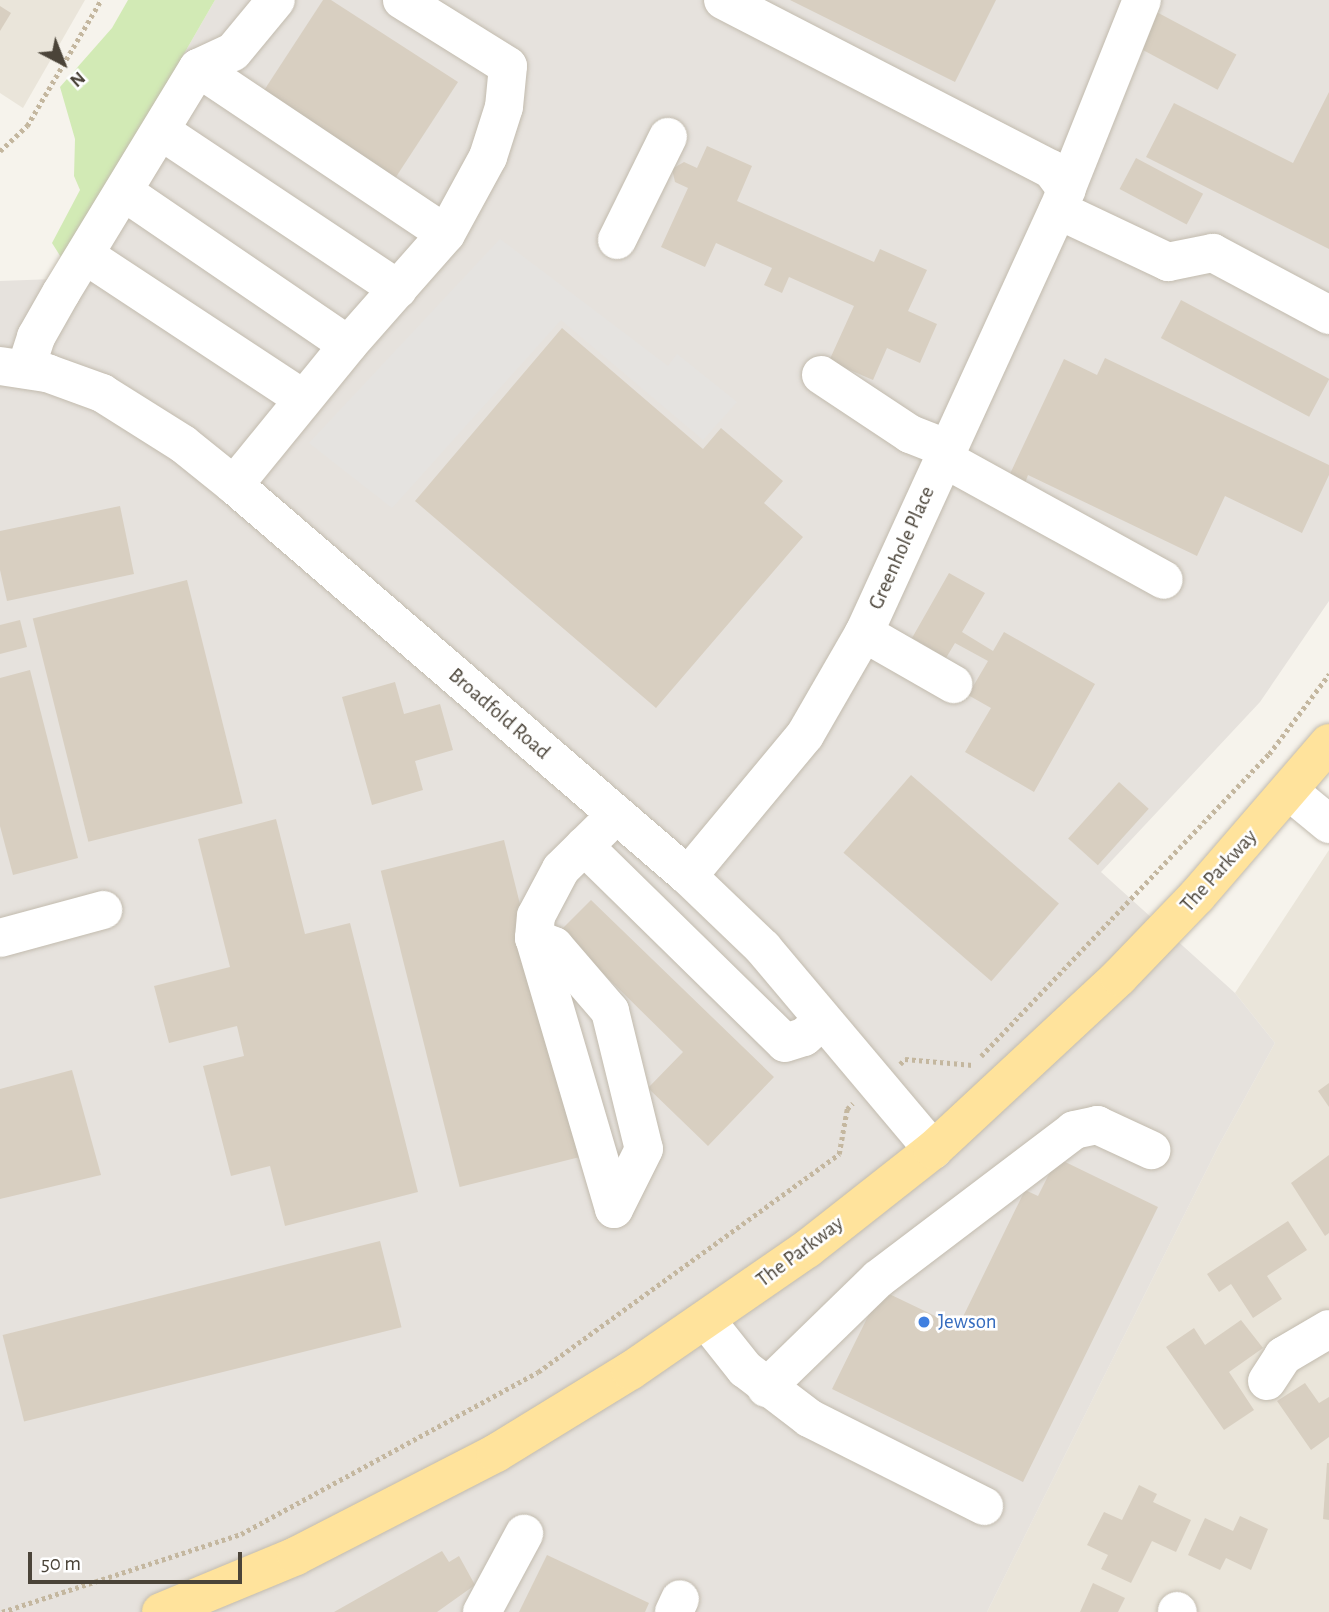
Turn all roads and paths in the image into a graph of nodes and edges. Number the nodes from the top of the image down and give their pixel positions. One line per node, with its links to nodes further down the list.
1 (101, 0): 9 (path)
2 (276, 0): 6 (street)
3 (402, 0): 12 (street)
4 (723, 0): 11 (street)
5 (1142, 0): 11 (street, Greenhole Place)
6 (198, 68): 7 (street); 12 (street)
7 (161, 131): 10 (street); 15 (street)
8 (668, 137): 13 (street)
9 (0, 151)
10 (124, 192): 14 (street); 17 (street)
11 (1063, 200): 16 (street); 21 (street, Greenhole Place)
12 (446, 234): 15 (street)
13 (617, 240)
14 (85, 255): 18 (street); 20 (street)
15 (398, 289): 17 (street)
16 (1329, 315)
17 (348, 345): 20 (street)
18 (13, 367): 22 (street, Broadfold Road)
19 (821, 375): 21 (street)
20 (303, 399): 22 (street)
21 (946, 453): 23 (street); 24 (street, Greenhole Place)
22 (234, 485): 29 (street, Broadfold Road)
23 (1164, 580)
24 (864, 633): 26 (street); 32 (street, Greenhole Place)
25 (1329, 674): 37 (path)
26 (953, 684)
27 (1329, 743): 28 (main road, The Parkway)
28 (1289, 792): 30 (street); 38 (main road, The Parkway)
29 (616, 815): 31 (street); 32 (street, Broadfold Road)
30 (1329, 824)
31 (584, 846): 35 (street); 36 (street)
32 (688, 876): 36 (street, Broadfold Road)
33 (103, 910): 34 (street)
34 (0, 938)
35 (534, 938): 35 (street)
36 (823, 1020): 37 (street, Broadfold Road)
37 (875, 1083): 38 (street, Broadfold Road); 47 (path)
38 (933, 1150): 40 (main road, The Parkway)
39 (1151, 1150): 43 (street)
40 (706, 1320): 43 (street); 46 (main road, The Parkway)
41 (1329, 1329): 42 (street)
42 (1266, 1381)
43 (766, 1388): 44 (street)
44 (984, 1506)
45 (524, 1534): 49 (street)
46 (209, 1604): 48 (main road, The Parkway)
47 (2, 1612)
48 (161, 1612)
49 (482, 1612)

